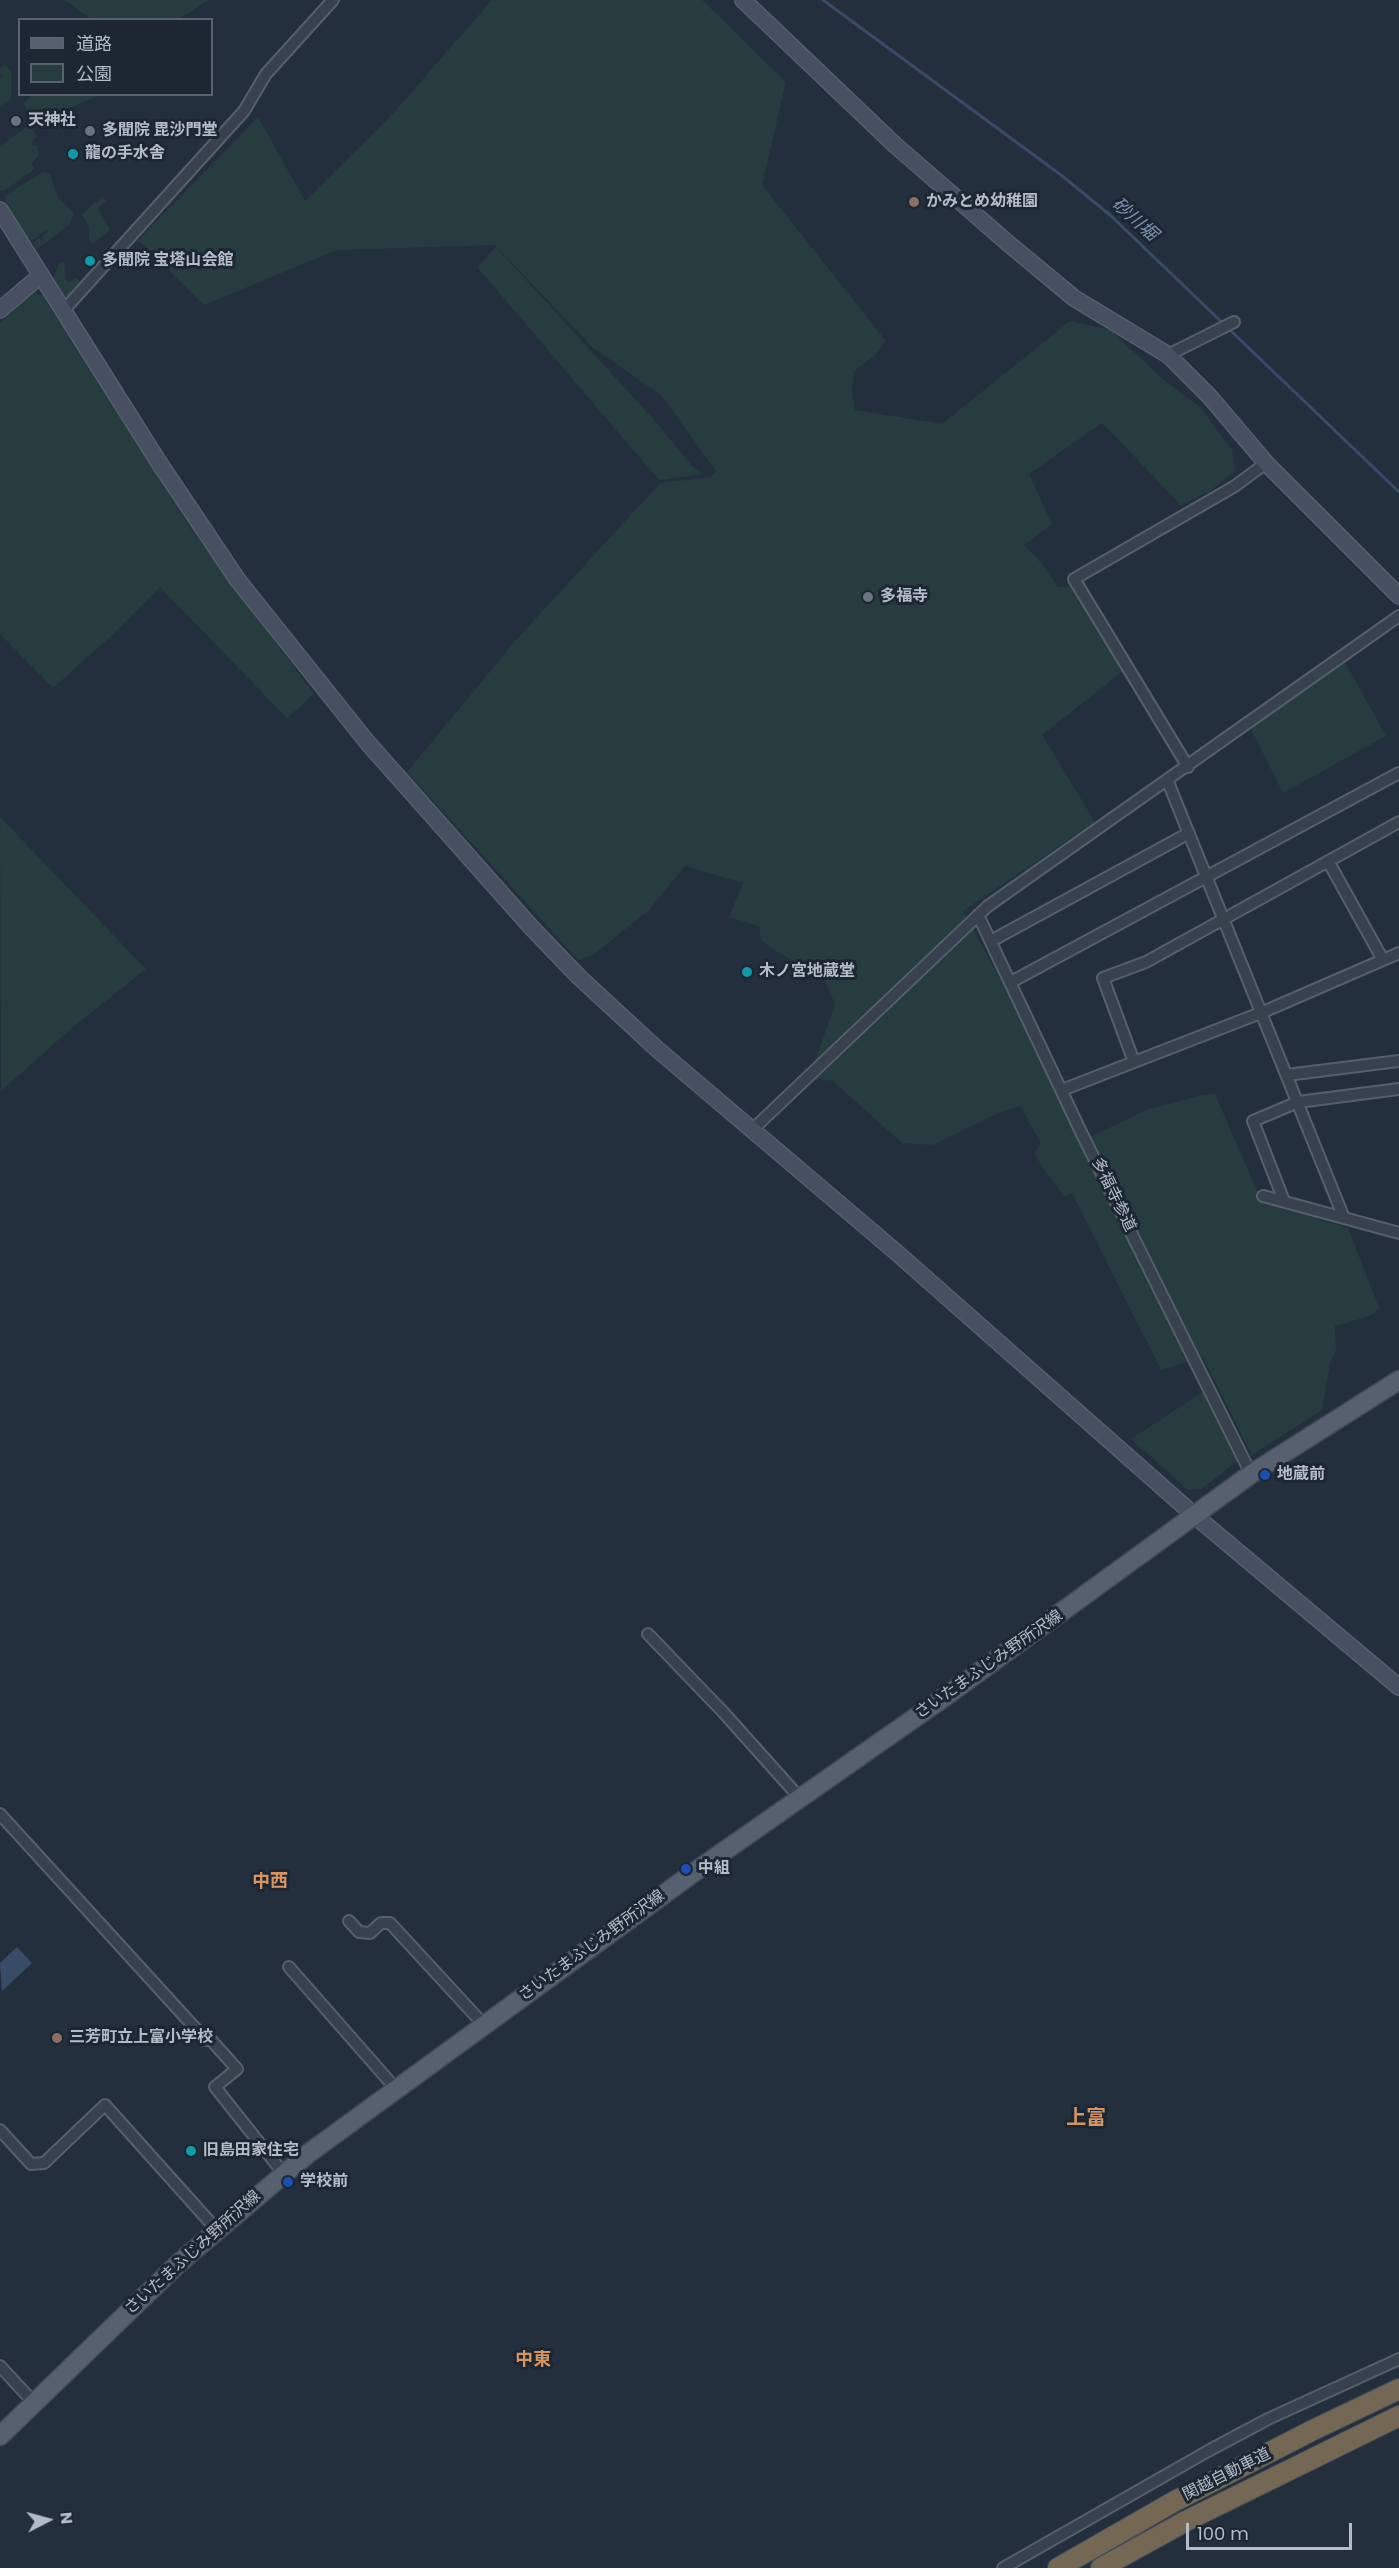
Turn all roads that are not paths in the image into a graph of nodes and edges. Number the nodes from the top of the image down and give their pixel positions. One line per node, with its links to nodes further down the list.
1 (333, 0): 6 (street)
2 (743, 0): 8 (street)
3 (0, 210): 4 (street)
4 (40, 276): 5 (street); 6 (street)
5 (0, 310)
6 (63, 311): 32 (street)
7 (1234, 322): 8 (street)
8 (1168, 355): 9 (street)
9 (1266, 463): 10 (street); 12 (street)
10 (1399, 596)
11 (1399, 616): 12 (street)
12 (1188, 767): 14 (street)
13 (1399, 772): 18 (street)
14 (1168, 782): 16 (street); 19 (street)
15 (1399, 822): 17 (street)
16 (1189, 833): 18 (street); 21 (street)
17 (1328, 861): 20 (street); 23 (street)
18 (1206, 876): 20 (street); 24 (street)
19 (978, 915): 21 (street, 多福寺参道); 32 (street)
20 (1223, 917): 25 (street); 27 (street)
21 (991, 941): 24 (street, 多福寺参道)
22 (1399, 953): 23 (street)
23 (1383, 960): 25 (street)
24 (1011, 982): 30 (street, 多福寺参道)
25 (1263, 1012): 27 (street); 28 (street)
26 (1399, 1061): 28 (street)
27 (1134, 1062): 30 (street)
28 (1287, 1075): 31 (street)
29 (1399, 1089): 31 (street)
30 (1062, 1090): 38 (street, 多福寺参道)
31 (1298, 1102): 34 (street); 35 (street)
32 (751, 1131): 39 (street)
33 (1263, 1196): 34 (street)
34 (1284, 1201): 35 (street)
35 (1344, 1218): 36 (street)
36 (1398, 1235)
37 (1399, 1380): 38 (main road, さいたまふじみ野所沢線)
38 (1251, 1474): 39 (main road, さいたまふじみ野所沢線)
39 (1194, 1515): 41 (street); 42 (main road, さいたまふじみ野所沢線)
40 (648, 1634): 42 (street)
41 (1399, 1687)
42 (799, 1797): 46 (main road, さいたまふじみ野所沢線)
43 (0, 1814): 49 (street)
44 (349, 1921): 46 (street)
45 (289, 1967): 47 (street)
46 (484, 2025): 47 (main road, さいたまふじみ野所沢線)
47 (396, 2089): 49 (main road, さいたまふじみ野所沢線)
48 (0, 2130): 50 (street)
49 (284, 2174): 50 (main road, さいたまふじみ野所沢線)
50 (217, 2230): 54 (main road, さいたまふじみ野所沢線)
51 (1399, 2359): 57 (street)
52 (0, 2366): 54 (street)
53 (1399, 2389): 58 (highway, 関越自動車道)
54 (34, 2403): 56 (main road, さいたまふじみ野所沢線)
55 (1399, 2416): 59 (highway, 関越自動車道)
56 (0, 2436)
57 (1003, 2568)
58 (1058, 2568)
59 (1101, 2568)

